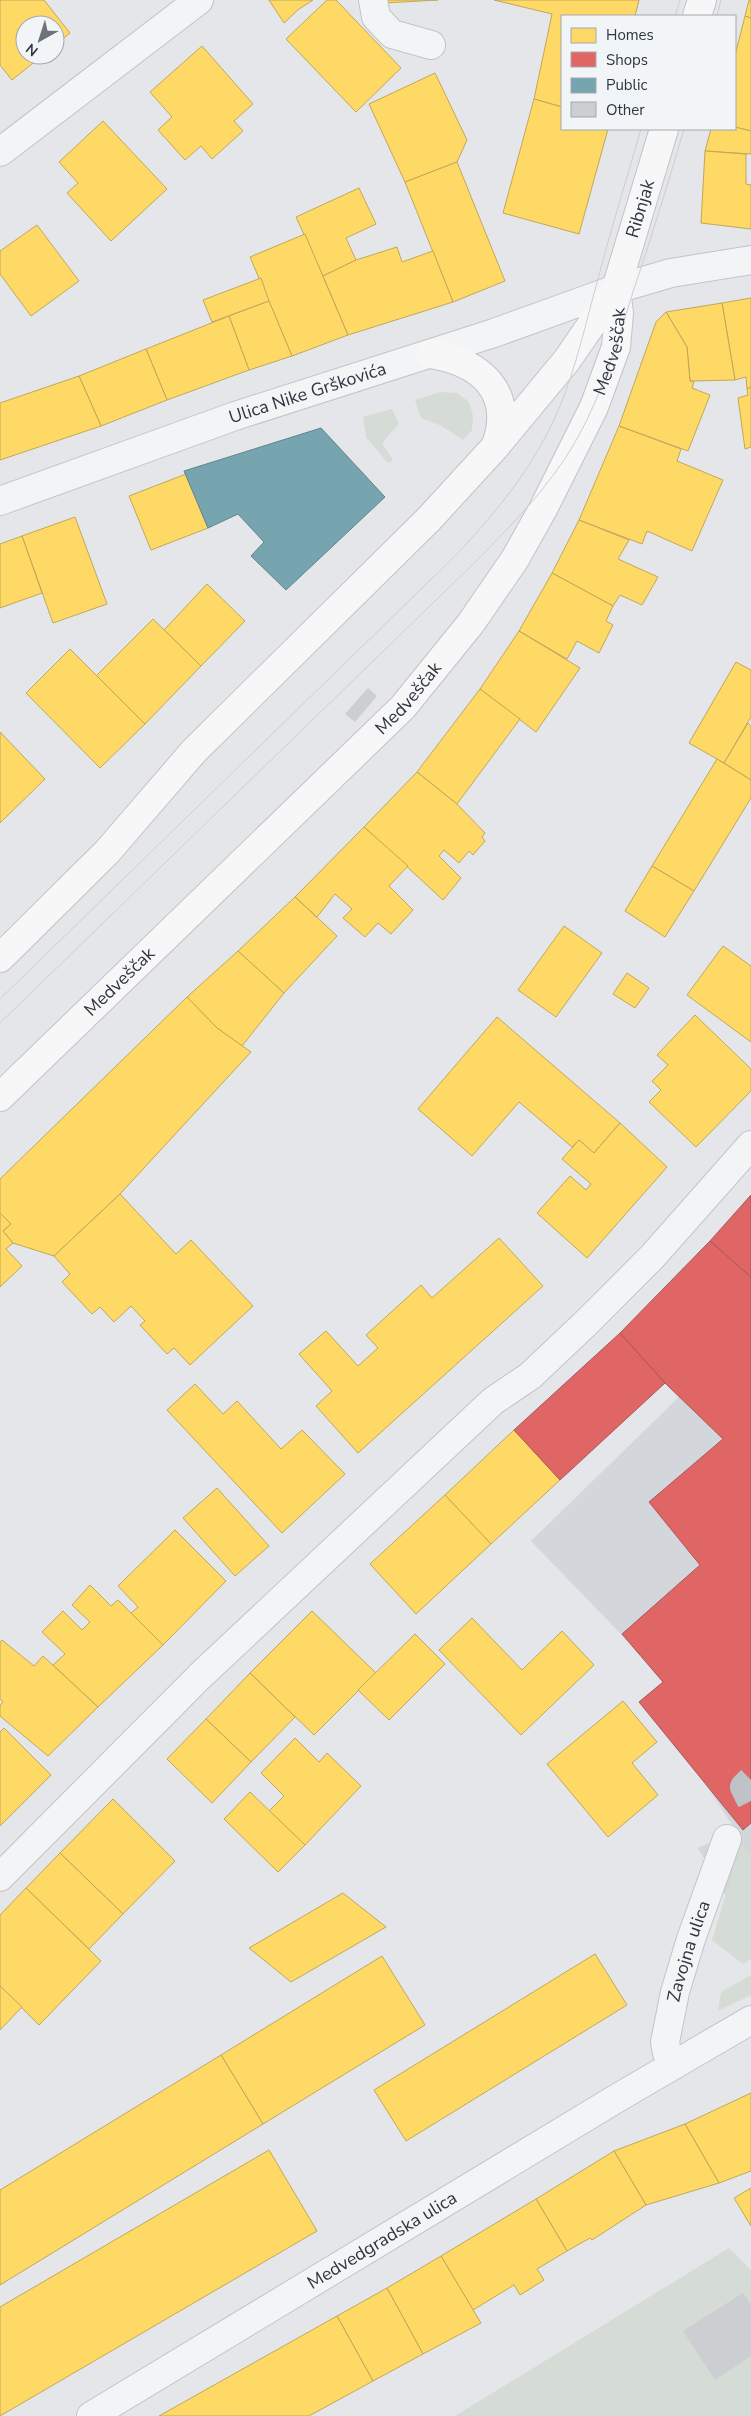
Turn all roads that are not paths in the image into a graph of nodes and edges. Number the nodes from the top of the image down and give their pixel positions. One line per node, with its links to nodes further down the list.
1 (199, 0): 7 (street)
2 (373, 0): 5 (street)
3 (702, 0): 4 (main road)
4 (697, 15)
5 (430, 45)
6 (664, 130): 9 (main road, Ribnjak)
7 (0, 152)
8 (751, 260): 9 (street, Ulica Nike Grškovića)
9 (616, 289): 10 (street, Ulica Nike Grškovića); 11 (main road, Medveščak); 14 (main road, Medveščak)
10 (430, 354): 11 (main road); 12 (street, Ulica Nike Grškovića)
11 (495, 447): 13 (main road, Medveščak)
12 (0, 501)
13 (0, 958)
14 (0, 1097)
15 (751, 1145): 17 (street)
16 (727, 1839): 19 (street, Zavojna ulica)
17 (0, 1876)
18 (751, 2020): 19 (street, Medvedgradska ulica)
19 (674, 2065): 20 (street, Medvedgradska ulica)
20 (91, 2416)

